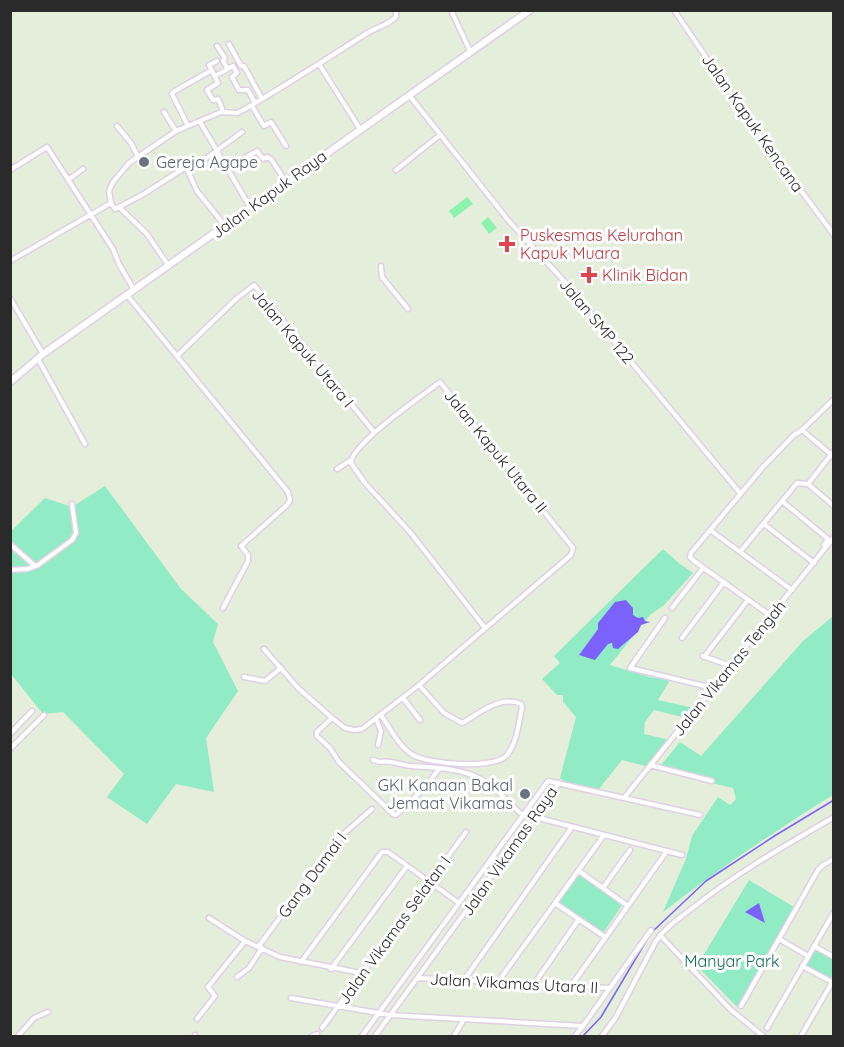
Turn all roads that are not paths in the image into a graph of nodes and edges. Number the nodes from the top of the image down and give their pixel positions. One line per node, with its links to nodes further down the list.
1 (396, 10): 10 (street)
2 (451, 10): 8 (street)
3 (530, 10): 5 (main road, Jalan Kapuk Raya)
4 (674, 10): 41 (street, Jalan Kapuk Kencana)
5 (519, 14): 8 (main road, Jalan Kapuk Raya)
6 (229, 44): 15 (street)
7 (217, 46): 11 (street)
8 (471, 52): 14 (main road, Jalan Kapuk Raya)
9 (217, 61): 12 (street)
10 (319, 64): 15 (street); 22 (street)
11 (228, 69): 13 (street); 16 (street)
12 (212, 70): 13 (street); 21 (street)
13 (215, 76): 18 (street)
14 (409, 95): 22 (main road, Jalan Kapuk Raya); 25 (street, Jalan SMP 122)
15 (262, 99): 16 (street)
16 (253, 104): 18 (street); 26 (street)
17 (164, 112): 23 (street)
18 (222, 112): 19 (street)
19 (200, 122): 21 (street); 27 (street)
20 (117, 126): 28 (street)
21 (188, 126): 23 (street)
22 (360, 129): 35 (main road, Jalan Kapuk Raya)
23 (176, 131): 28 (street)
24 (242, 132): 27 (street)
25 (440, 135): 33 (street); 60 (street, Jalan SMP 122)
26 (286, 146)
27 (217, 149): 29 (street); 30 (street)
28 (138, 157): 36 (street)
29 (186, 167): 37 (street); 40 (street)
30 (227, 167): 35 (street); 38 (street)
31 (10, 170): 34 (street)
32 (83, 170): 34 (street)
33 (396, 170)
34 (68, 180): 39 (street)
35 (286, 182): 38 (main road, Jalan Kapuk Raya)
36 (111, 203): 37 (street); 39 (street)
37 (119, 207): 43 (street)
38 (250, 207): 40 (main road, Jalan Kapuk Raya)
39 (91, 215): 42 (street); 45 (street)
40 (225, 226): 43 (main road, Jalan Kapuk Raya)
41 (834, 235)
42 (10, 261)
43 (169, 266): 45 (main road, Jalan Kapuk Raya)
44 (381, 266): 48 (street)
45 (134, 291): 46 (main road, Jalan Kapuk Raya)
46 (128, 295): 49 (main road, Jalan Kapuk Raya); 50 (street)
47 (10, 298): 49 (street)
48 (408, 309)
49 (40, 356): 51 (main road, Jalan Kapuk Raya); 55 (street)
50 (177, 356): 54 (street, Jalan Kapuk Utara I); 77 (street)
51 (10, 382)
52 (834, 399): 53 (street)
53 (802, 430): 56 (street); 60 (street)
54 (373, 431): 57 (street, Jalan Kapuk Utara II); 81 (street, Jalan Kapuk Utara II)
55 (85, 444)
56 (832, 454): 59 (street)
57 (351, 460): 58 (street, Jalan Kapuk Utara II); 81 (street)
58 (337, 469)
59 (808, 484): 61 (street); 63 (street)
60 (740, 493): 65 (street)
61 (782, 501): 64 (street); 68 (street)
62 (72, 504): 71 (street)
63 (834, 506)
64 (764, 524): 69 (street); 70 (street)
65 (710, 530): 69 (street); 72 (street)
66 (834, 537): 70 (street, Jalan Vikamas Tengah)
67 (10, 543): 71 (street)
68 (824, 545)
69 (740, 552): 75 (street)
70 (814, 563): 75 (street, Jalan Vikamas Tengah)
71 (35, 566): 73 (street)
72 (703, 568): 74 (street); 78 (street)
73 (10, 570)
74 (724, 582): 76 (street); 82 (street)
75 (792, 590): 79 (street, Jalan Vikamas Tengah)
76 (748, 600): 79 (street); 84 (street)
77 (223, 608)
78 (672, 608)
79 (771, 616): 84 (street, Jalan Vikamas Tengah)
80 (665, 618): 88 (street)
81 (485, 628): 87 (street, Jalan Kapuk Utara II)
82 (682, 638)
83 (264, 649): 85 (street)
84 (731, 666): 88 (street, Jalan Vikamas Tengah)
85 (281, 668): 86 (street); 93 (street)
86 (244, 677)
87 (419, 685): 89 (street, Jalan Kapuk Utara II); 92 (street)
88 (713, 688): 100 (street, Jalan Vikamas Tengah)
89 (403, 698): 92 (street, Jalan Kapuk Utara II); 95 (street)
90 (32, 711): 96 (street)
91 (44, 715): 98 (street)
92 (381, 716): 94 (street, Jalan Kapuk Utara II)
93 (332, 718): 94 (street, Jalan Kapuk Utara II); 101 (street)
94 (376, 719): 97 (street)
95 (420, 720)
96 (10, 734)
97 (378, 745)
98 (10, 749)
99 (373, 760): 101 (street)
100 (650, 765): 102 (street); 104 (street, Jalan Vikamas Tengah)
101 (439, 769): 107 (street)
102 (712, 781)
103 (559, 783): 104 (street); 107 (street, Jalan Vikamas Raya); 108 (street, Jalan Vikamas Raya)
104 (624, 798): 106 (street)
105 (372, 809): 133 (street, Gang Damai I)
106 (700, 815)
107 (524, 816): 121 (street, Jalan Vikamas Raya)
108 (535, 817): 110 (street); 141 (street, Jalan Vikamas Raya)
109 (834, 817): 128 (street)
110 (572, 826): 112 (street); 142 (street)
111 (466, 832): 119 (street, Jalan Vikamas Selatan I)
112 (604, 835): 114 (street); 118 (street)
113 (630, 850): 120 (street)
114 (667, 851): 115 (street); 123 (street)
115 (682, 855)
116 (834, 859): 130 (street)
117 (407, 866): 119 (street); 136 (street); 138 (street)
118 (579, 871): 120 (street); 122 (street)
119 (430, 882): 121 (street); 139 (street, Jalan Vikamas Selatan I)
120 (603, 888): 123 (street)
121 (459, 903): 152 (street, Jalan Vikamas Raya)
122 (555, 903): 126 (street); 144 (street)
123 (628, 906): 129 (street)
124 (834, 912): 132 (street)
125 (209, 918): 131 (street)
126 (579, 919): 129 (street); 145 (street)
127 (651, 930): 147 (street)
128 (660, 935): 166 (street); 167 (street)
129 (605, 937): 146 (street)
130 (779, 939): 134 (street); 150 (street)
131 (245, 941): 133 (street); 154 (street)
132 (814, 946): 134 (street); 135 (street)
133 (260, 948): 136 (street); 140 (street, Gang Damai I)
134 (808, 956): 137 (street)
135 (834, 957)
136 (301, 962): 138 (street)
137 (802, 966): 143 (street); 158 (street)
138 (332, 969): 139 (street)
139 (362, 974): 149 (street, Jalan Vikamas Selatan I)
140 (237, 977)
141 (418, 978): 142 (street, Jalan Vikamas Utara II); 153 (street, Jalan Vikamas Raya)
142 (464, 980): 144 (street, Jalan Vikamas Utara II)
143 (833, 981): 168 (street)
144 (498, 982): 145 (street, Jalan Vikamas Utara II)
145 (534, 984): 146 (street, Jalan Vikamas Utara II)
146 (571, 986): 147 (street, Jalan Vikamas Utara II)
147 (609, 988): 156 (street)
148 (291, 998): 149 (street)
149 (338, 1006): 152 (street); 157 (street, Jalan Vikamas Selatan I)
150 (741, 1006)
151 (48, 1012): 160 (street)
152 (380, 1013): 153 (street); 162 (street, Jalan Vikamas Raya)
153 (389, 1015): 155 (street); 163 (street, Jalan Vikamas Raya)
154 (197, 1019)
155 (463, 1021): 156 (street); 164 (street)
156 (584, 1026): 165 (street)
157 (322, 1028)
158 (767, 1028)
159 (317, 1034): 161 (street)
160 (18, 1036)
161 (312, 1036)
162 (362, 1036)
163 (375, 1036)
164 (454, 1036)
165 (575, 1036)
166 (602, 1036)
167 (763, 1036)
168 (801, 1036)

